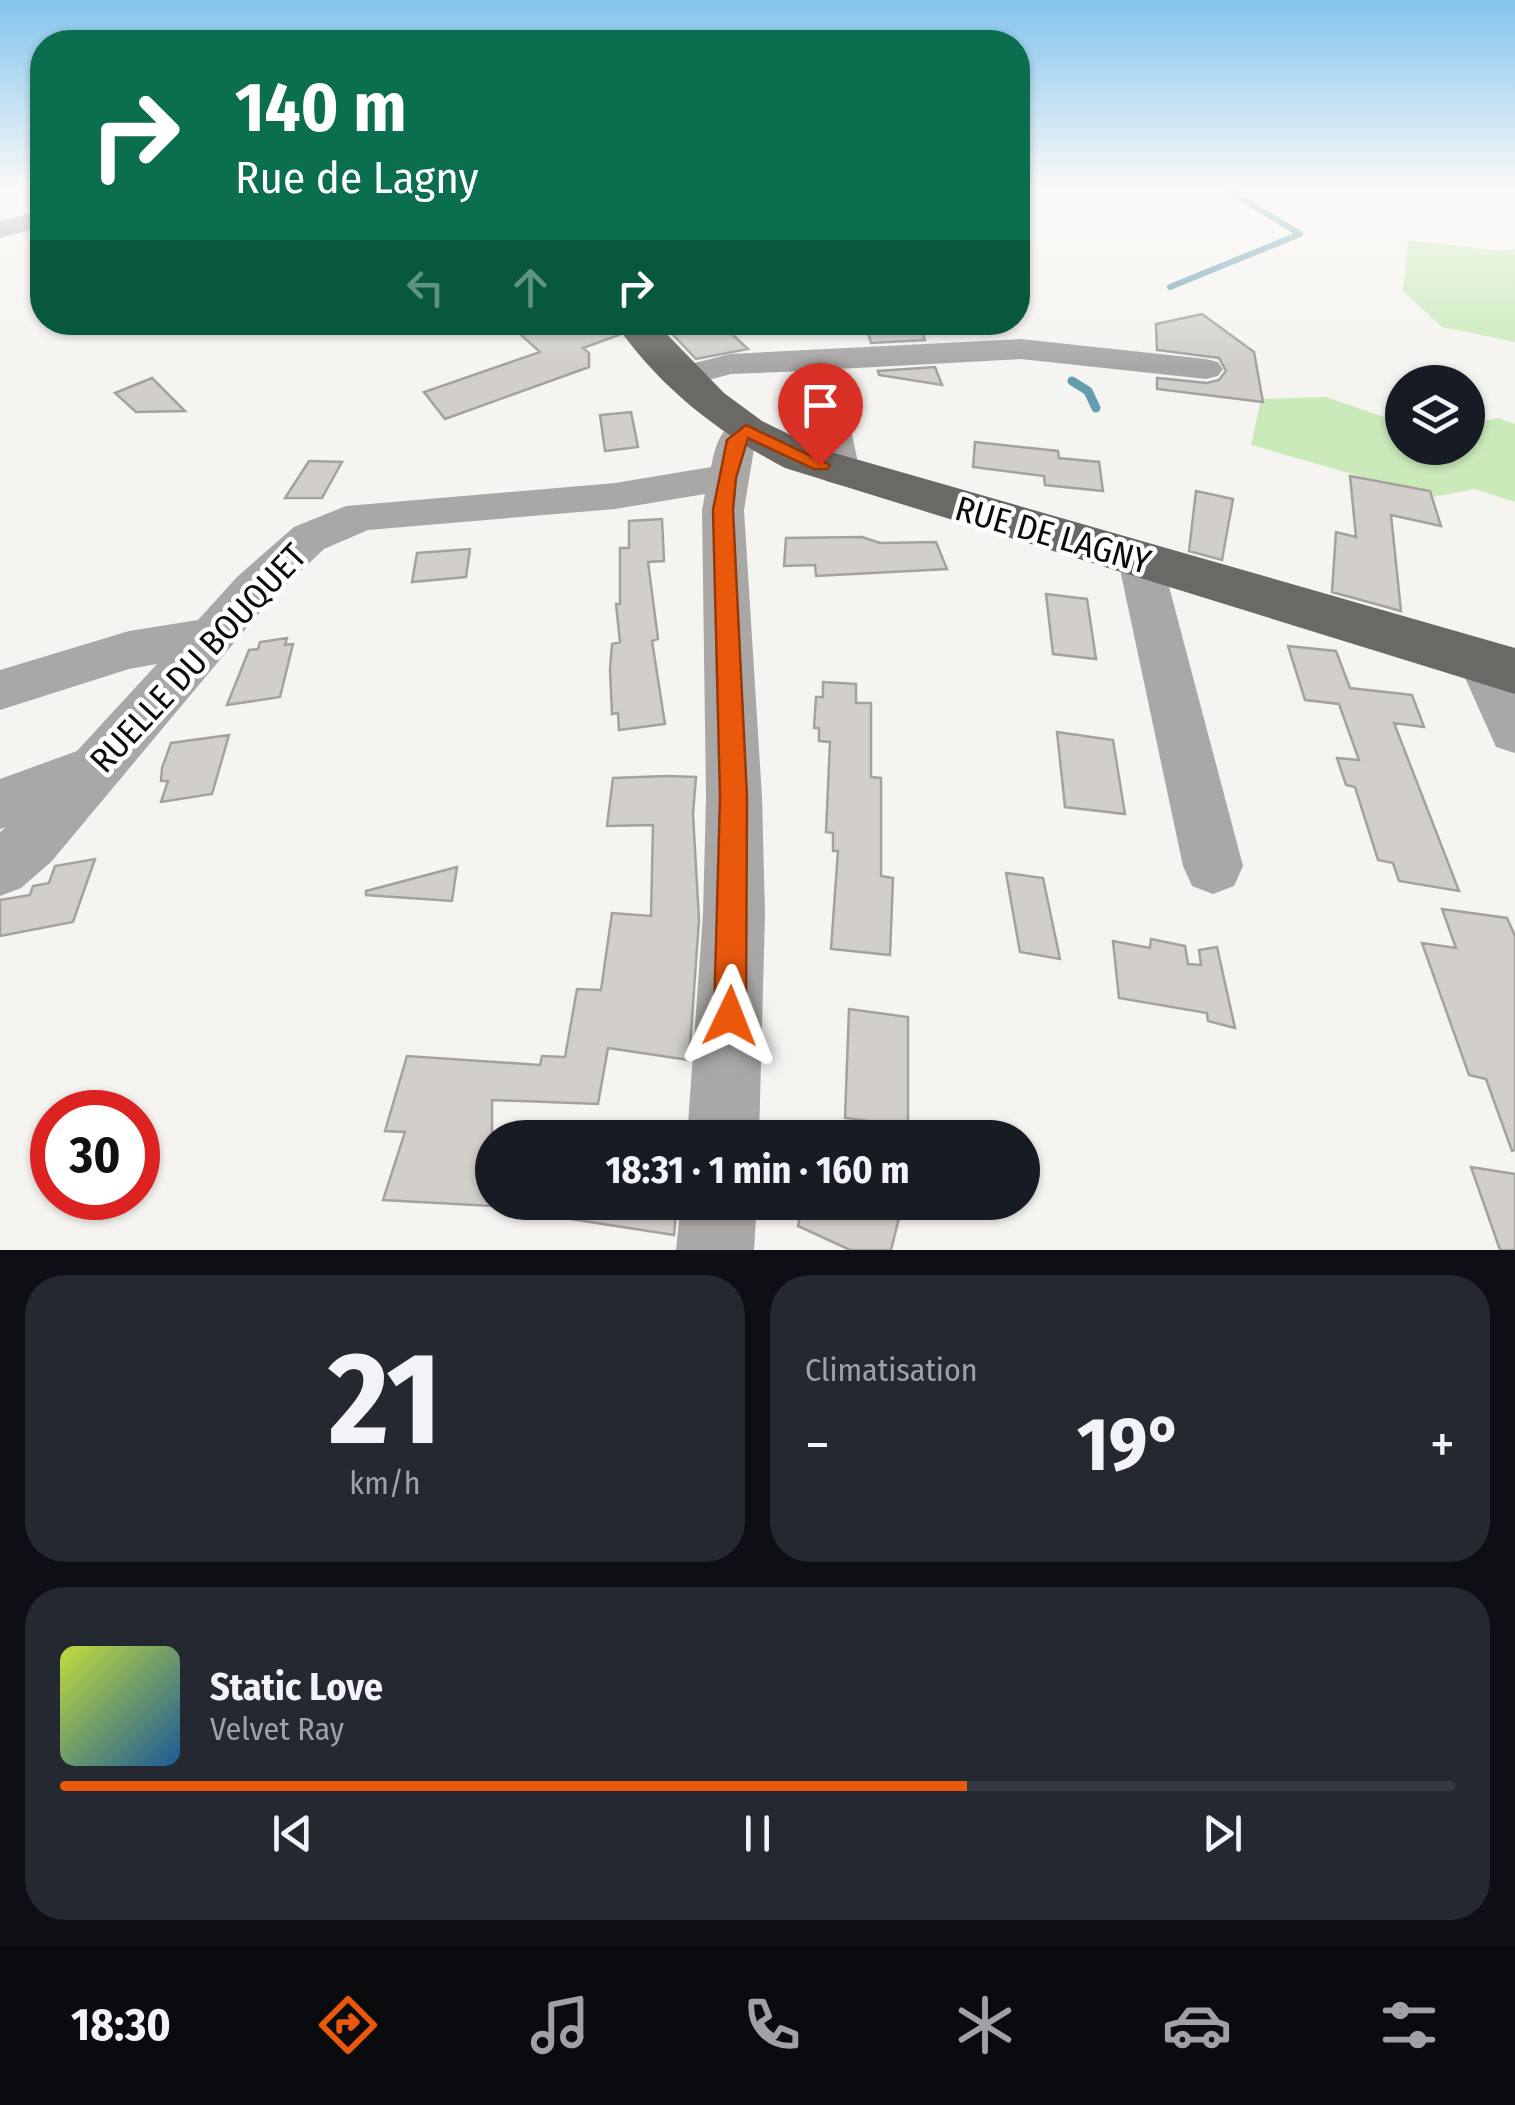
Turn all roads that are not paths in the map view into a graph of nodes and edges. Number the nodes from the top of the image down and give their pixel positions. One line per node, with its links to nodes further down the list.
1 (646, 335): 4 (main road, RUE DE LAGNY)
2 (820, 360): 3 (street); 4 (street); 6 (street)
3 (1206, 370)
4 (683, 376): 5 (main road, RUE DE LAGNY)
5 (736, 454): 6 (main road, RUE DE LAGNY); 8 (street, RUELLE DU BOUQUET); 16 (street)
6 (840, 472): 7 (main road, RUE DE LAGNY)
7 (1140, 560): 9 (main road, RUE DE LAGNY); 14 (street)
8 (210, 636): 10 (street); 12 (street, RUELLE DU BOUQUET)
9 (1499, 667): 11 (street)
10 (0, 690)
11 (1515, 731)
12 (95, 768): 13 (street); 15 (street, RUELLE DU BOUQUET)
13 (0, 804)
14 (1213, 866)
15 (0, 868)
16 (724, 1120)
17 (718, 1220): 18 (street)
18 (715, 1250)

